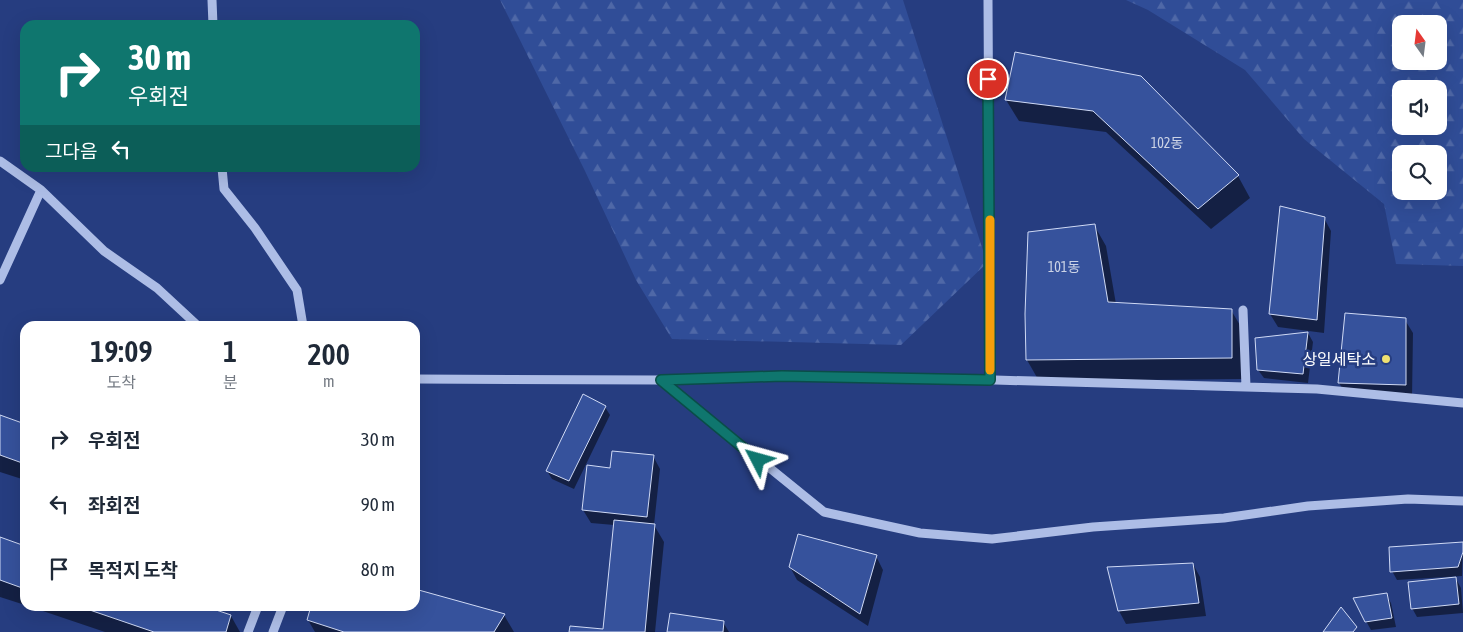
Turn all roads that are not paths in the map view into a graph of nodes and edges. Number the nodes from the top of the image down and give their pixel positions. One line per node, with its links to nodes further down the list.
1 (212, 0): 3 (street)
2 (988, 0): 13 (street)
3 (213, 20)
4 (0, 160): 6 (street)
5 (222, 172): 10 (street)
6 (41, 190): 7 (street); 9 (street)
7 (0, 280)
8 (1242, 310): 14 (street)
9 (193, 321)
10 (302, 321)
11 (420, 379): 12 (street)
12 (661, 380): 13 (street); 16 (street)
13 (990, 380): 14 (street)
14 (1246, 387): 15 (street)
15 (1463, 403)
16 (1463, 501)
17 (254, 611): 19 (street)
18 (281, 611): 20 (street)
19 (248, 632)
20 (273, 632)

